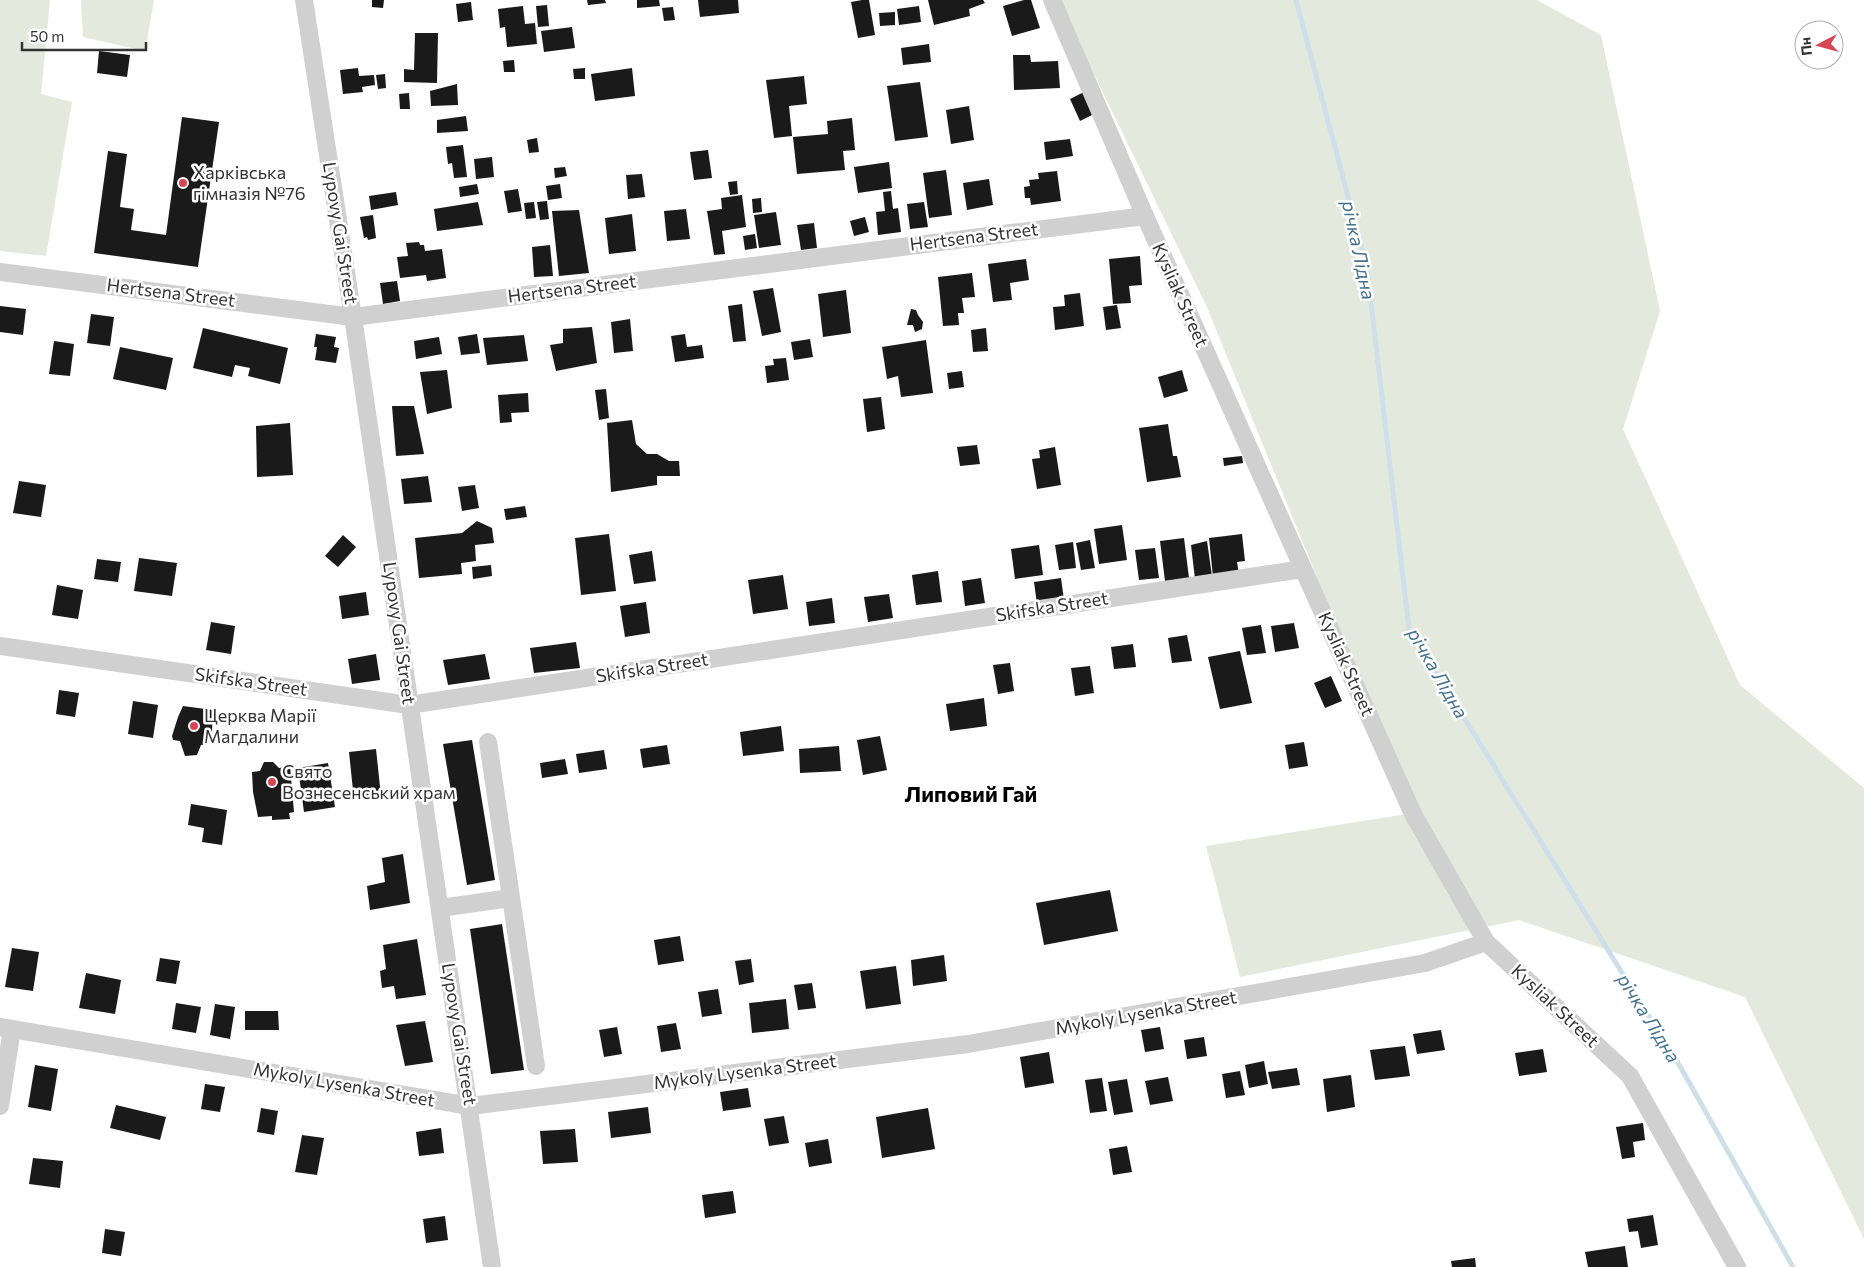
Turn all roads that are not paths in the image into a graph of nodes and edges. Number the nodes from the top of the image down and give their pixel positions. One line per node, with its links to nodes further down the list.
1 (304, 0): 5 (street, Lypovy Gai Street)
2 (1052, 0): 3 (street, Kysliak Street)
3 (1145, 216): 5 (street, Hertsena Street); 6 (street, Kysliak Street)
4 (0, 272): 5 (street, Hertsena Street)
5 (353, 317): 8 (street, Lypovy Gai Street)
6 (1303, 569): 8 (street, Skifska Street); 12 (street, Kysliak Street)
7 (0, 646): 8 (street, Skifska Street)
8 (409, 705): 11 (street, Lypovy Gai Street)
9 (488, 742): 10 (street)
10 (511, 898): 11 (street); 14 (street)
11 (440, 908): 16 (street, Lypovy Gai Street)
12 (1486, 942): 16 (street, Mykoly Lysenka Street); 18 (street, Kysliak Street)
13 (6, 1028): 15 (street); 16 (street, Mykoly Lysenka Street)
14 (536, 1066)
15 (0, 1106)
16 (470, 1106): 17 (street, Lypovy Gai Street)
17 (492, 1267)
18 (1737, 1267)

